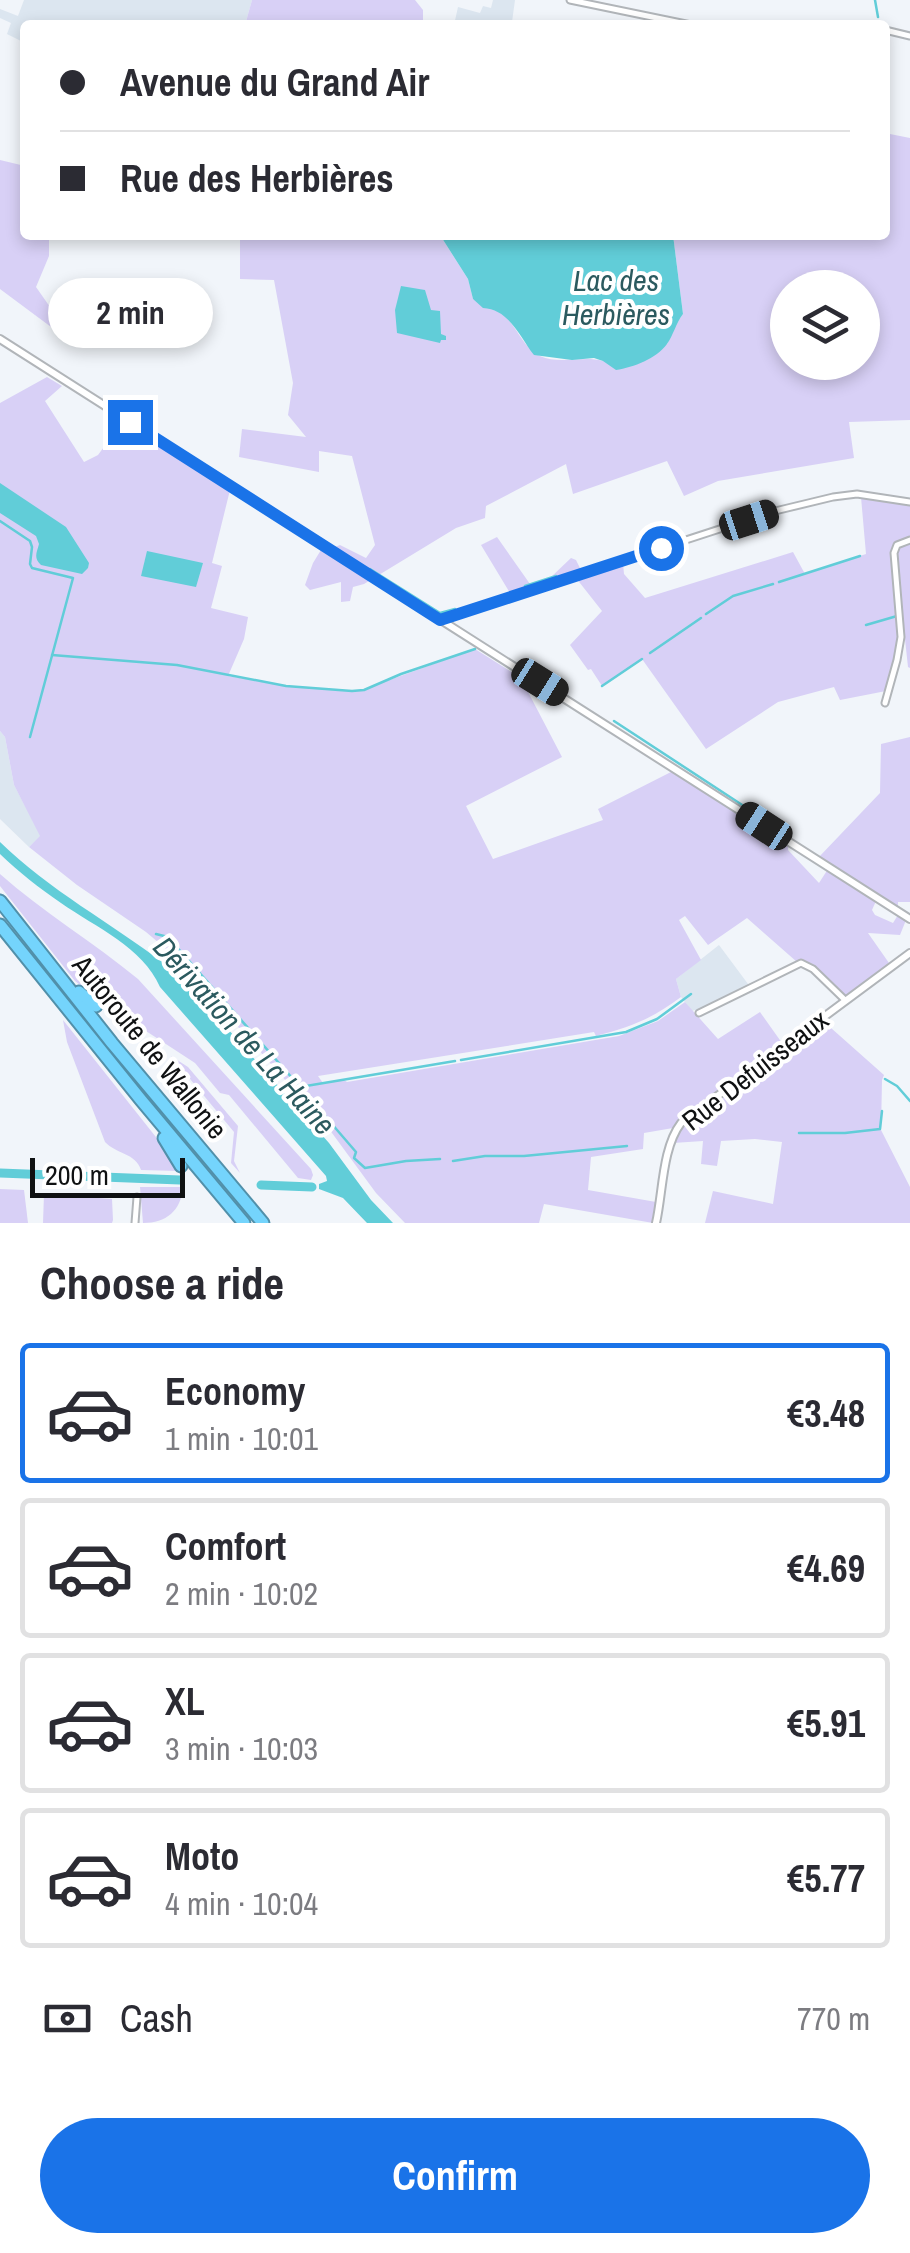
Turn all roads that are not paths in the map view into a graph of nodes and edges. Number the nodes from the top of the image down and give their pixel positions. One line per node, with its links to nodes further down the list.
1 (570, 0): 2 (street)
2 (666, 20)
3 (0, 339): 6 (street)
4 (910, 502): 6 (street)
5 (910, 540): 7 (street)
6 (440, 620): 9 (street)
7 (885, 704)
8 (0, 901): 12 (highway, Autoroute de Wallonie)
9 (910, 919)
10 (0, 924): 16 (highway, Autoroute de Wallonie)
11 (910, 953): 13 (street, Rue Defuisseaux)
12 (54, 969): 14 (highway); 21 (highway, Autoroute de Wallonie)
13 (845, 1000): 15 (street); 22 (street, Rue Defuisseaux)
14 (96, 1006)
15 (699, 1013)
16 (140, 1100): 17 (highway); 20 (highway, Autoroute de Wallonie)
17 (180, 1166)
18 (137, 1197): 19 (street)
19 (135, 1223)
20 (244, 1223)
21 (263, 1223)
22 (656, 1223)

